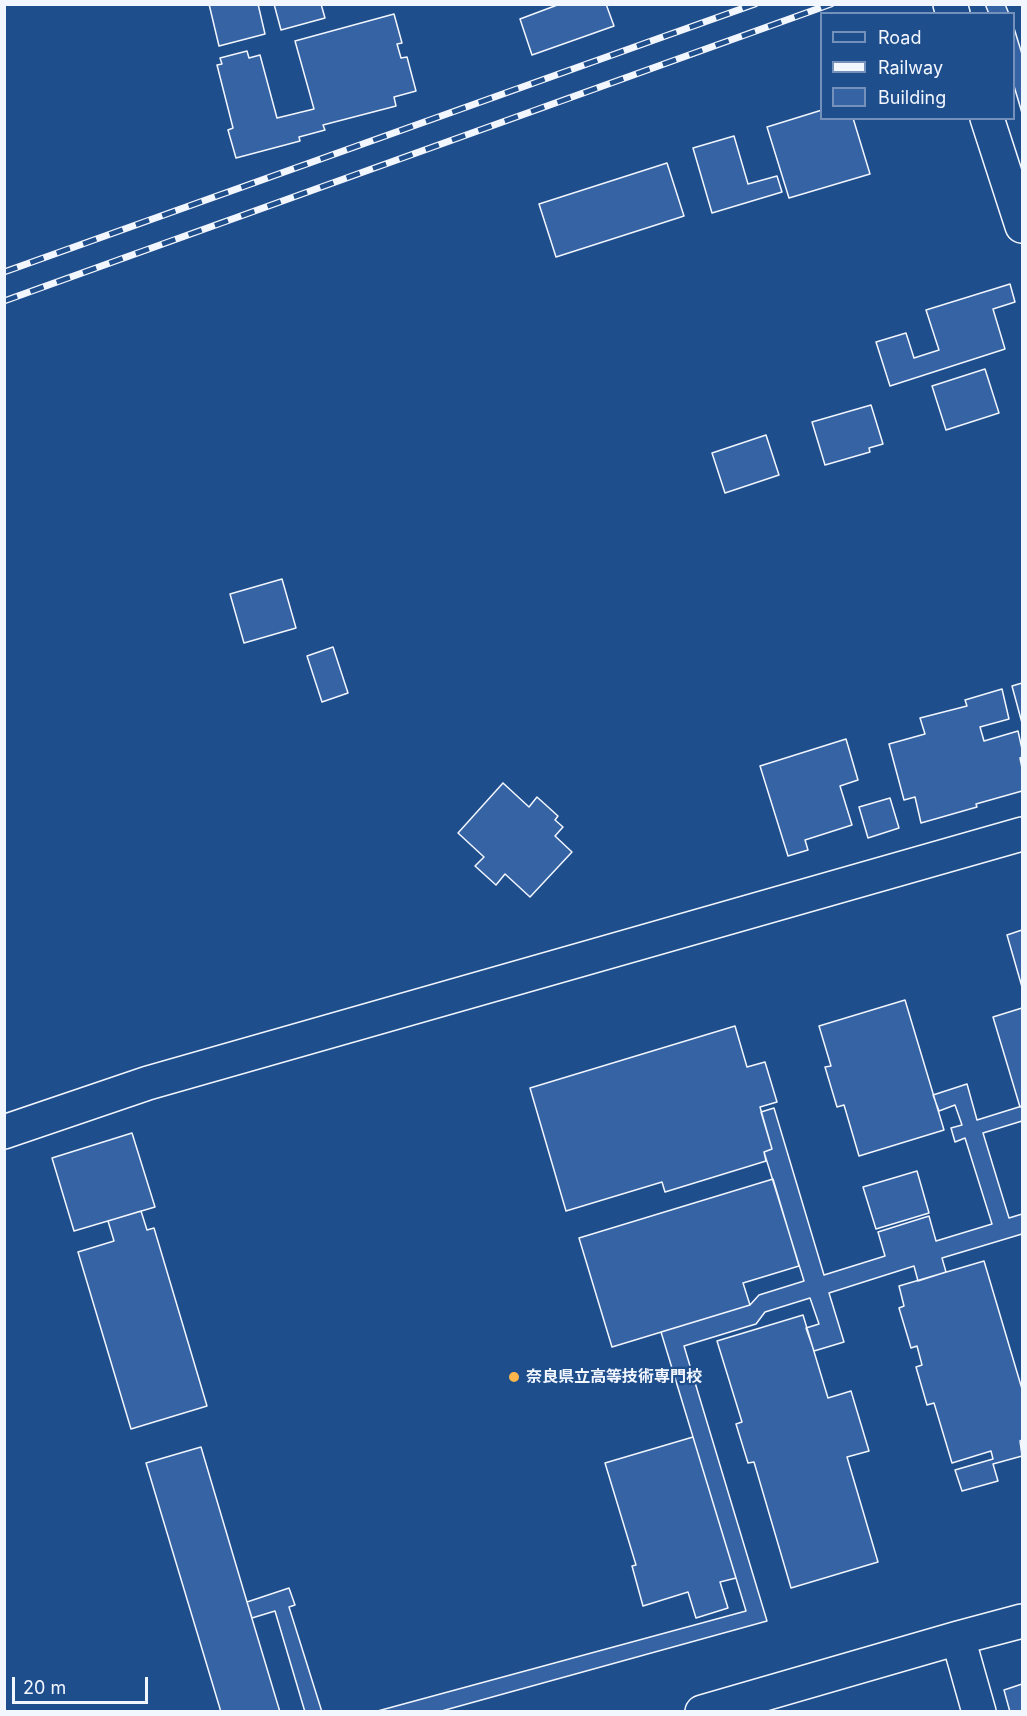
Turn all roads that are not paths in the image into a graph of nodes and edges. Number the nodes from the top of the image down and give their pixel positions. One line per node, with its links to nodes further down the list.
1 (988, 120): 2 (street)
2 (1023, 226)
3 (1023, 834): 4 (street)
4 (4, 1132)
5 (1023, 1621): 6 (street)
6 (958, 1638): 7 (street); 9 (street)
7 (758, 1704): 8 (street)
8 (702, 1712)
9 (979, 1712)

